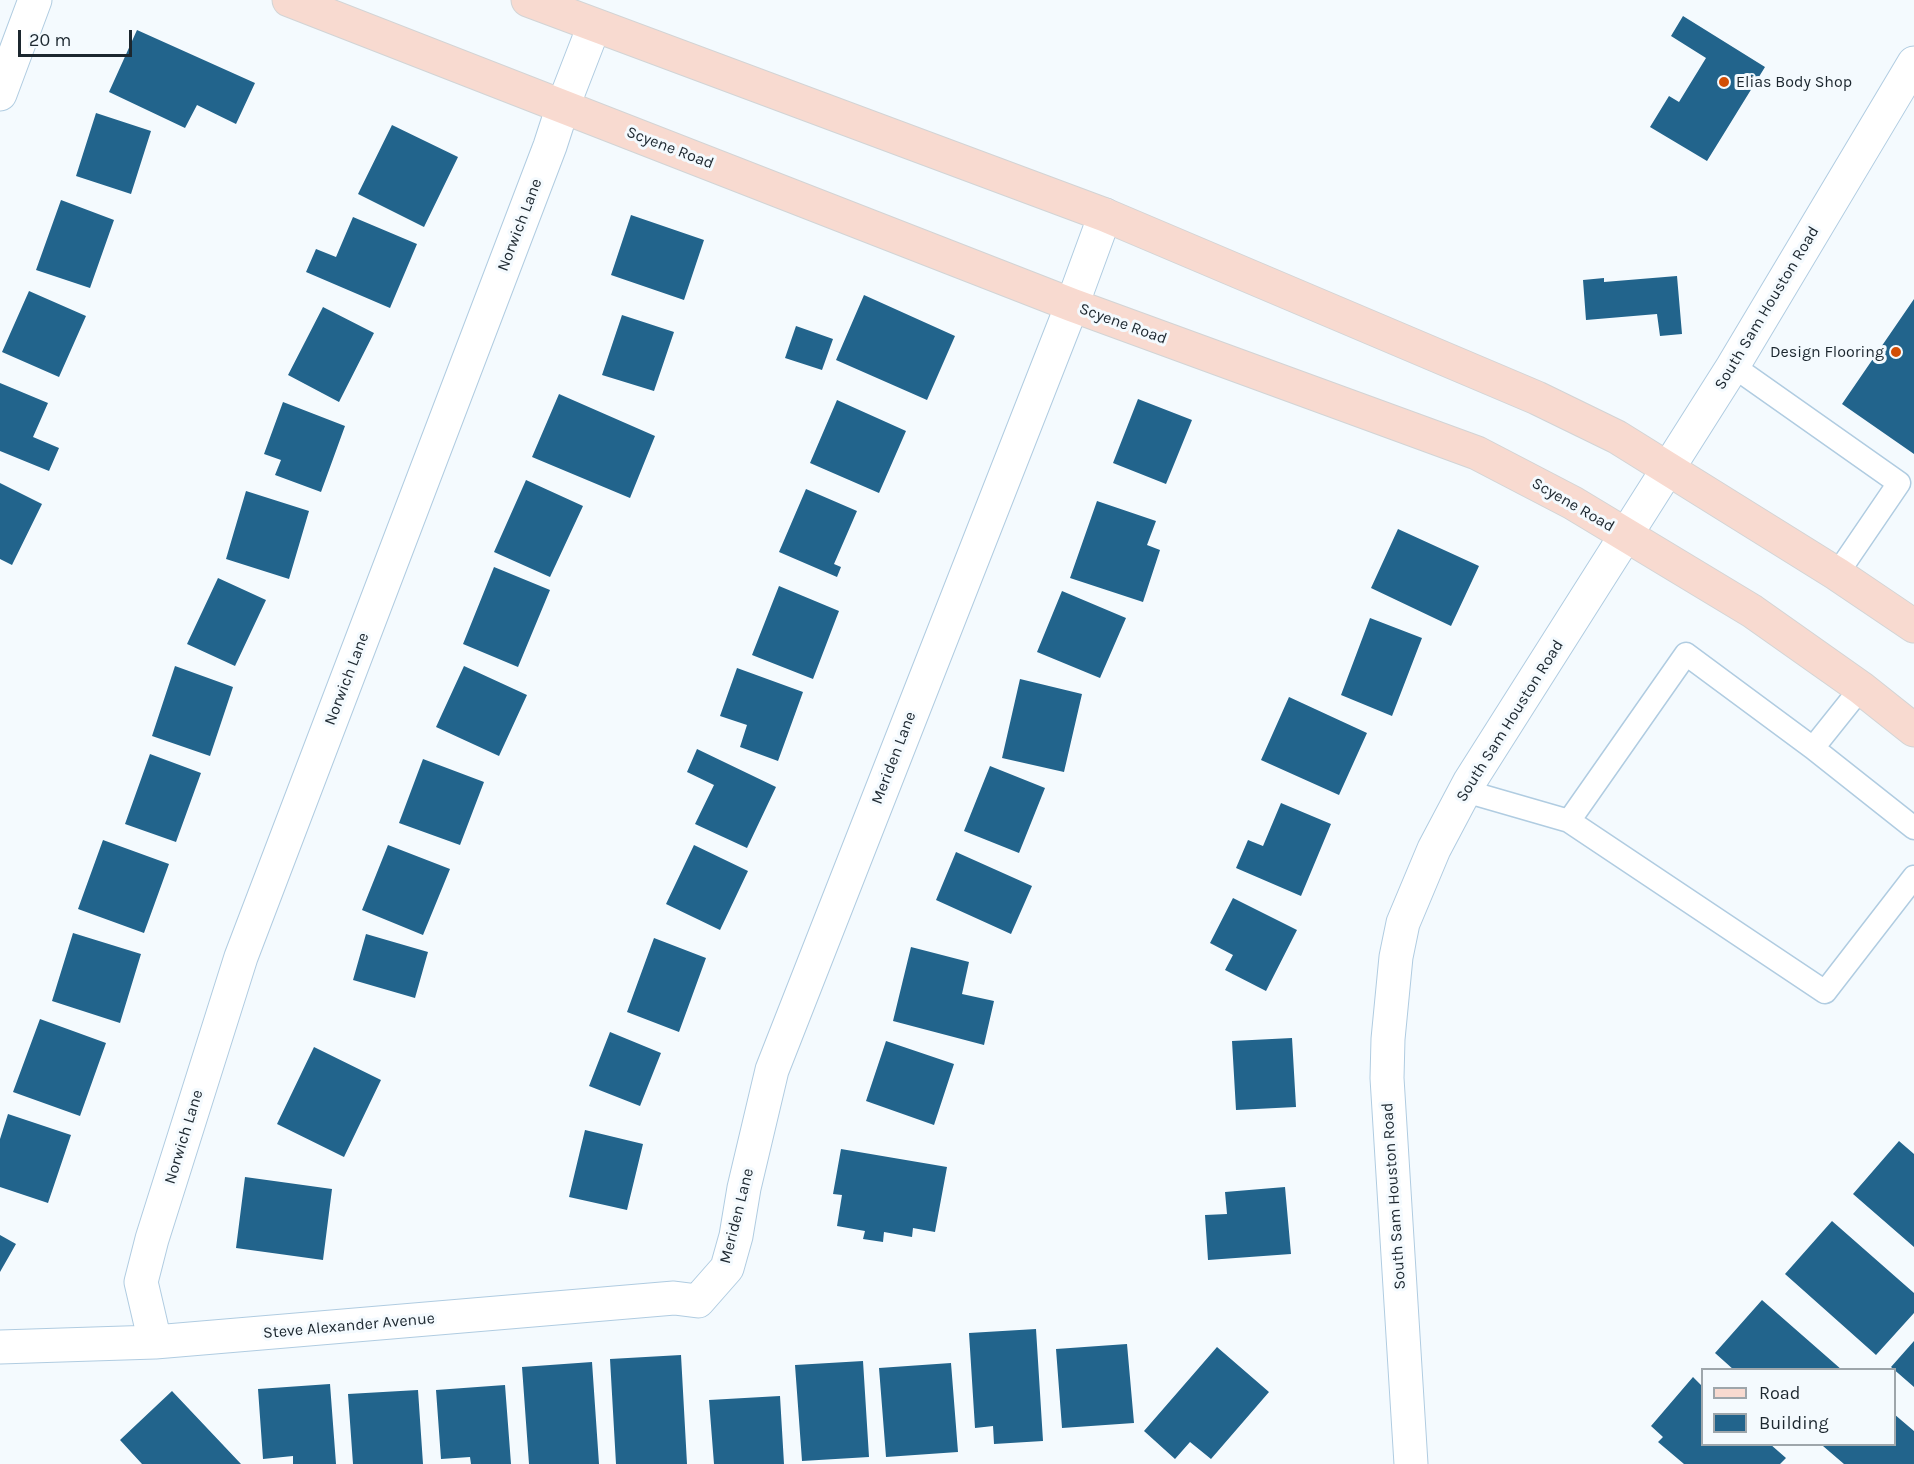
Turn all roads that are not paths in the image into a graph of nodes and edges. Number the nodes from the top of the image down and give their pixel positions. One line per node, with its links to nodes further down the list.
1 (35, 0): 6 (street)
2 (528, 0): 4 (main road)
3 (293, 1): 7 (main road, Scyene Road)
4 (594, 26): 7 (street, Norwich Lane); 8 (main road)
5 (1914, 63): 10 (street, South Sam Houston Road)
6 (0, 94)
7 (563, 106): 9 (main road, Scyene Road); 23 (street, Norwich Lane)
8 (1106, 215): 9 (street, Meriden Lane); 11 (main road)
9 (1072, 305): 12 (main road, Scyene Road); 22 (street, Meriden Lane)
10 (1733, 366): 11 (street, South Sam Houston Road); 13 (lane)
11 (1667, 468): 12 (street, South Sam Houston Road); 13 (main road)
12 (1626, 536): 15 (main road, Scyene Road); 18 (street, South Sam Houston Road)
13 (1837, 574): 14 (main road)
14 (1914, 626)
15 (1861, 688): 16 (main road, Scyene Road); 17 (lane)
16 (1914, 730)
17 (1813, 748): 19 (lane); 20 (lane)
18 (1465, 791): 19 (lane); 25 (street, South Sam Houston Road)
19 (1569, 821): 21 (lane)
20 (1914, 828)
21 (1914, 877)
22 (698, 1301): 23 (street, Steve Alexander Avenue)
23 (155, 1342): 24 (street, Steve Alexander Avenue)
24 (0, 1347)
25 (1411, 1464)

